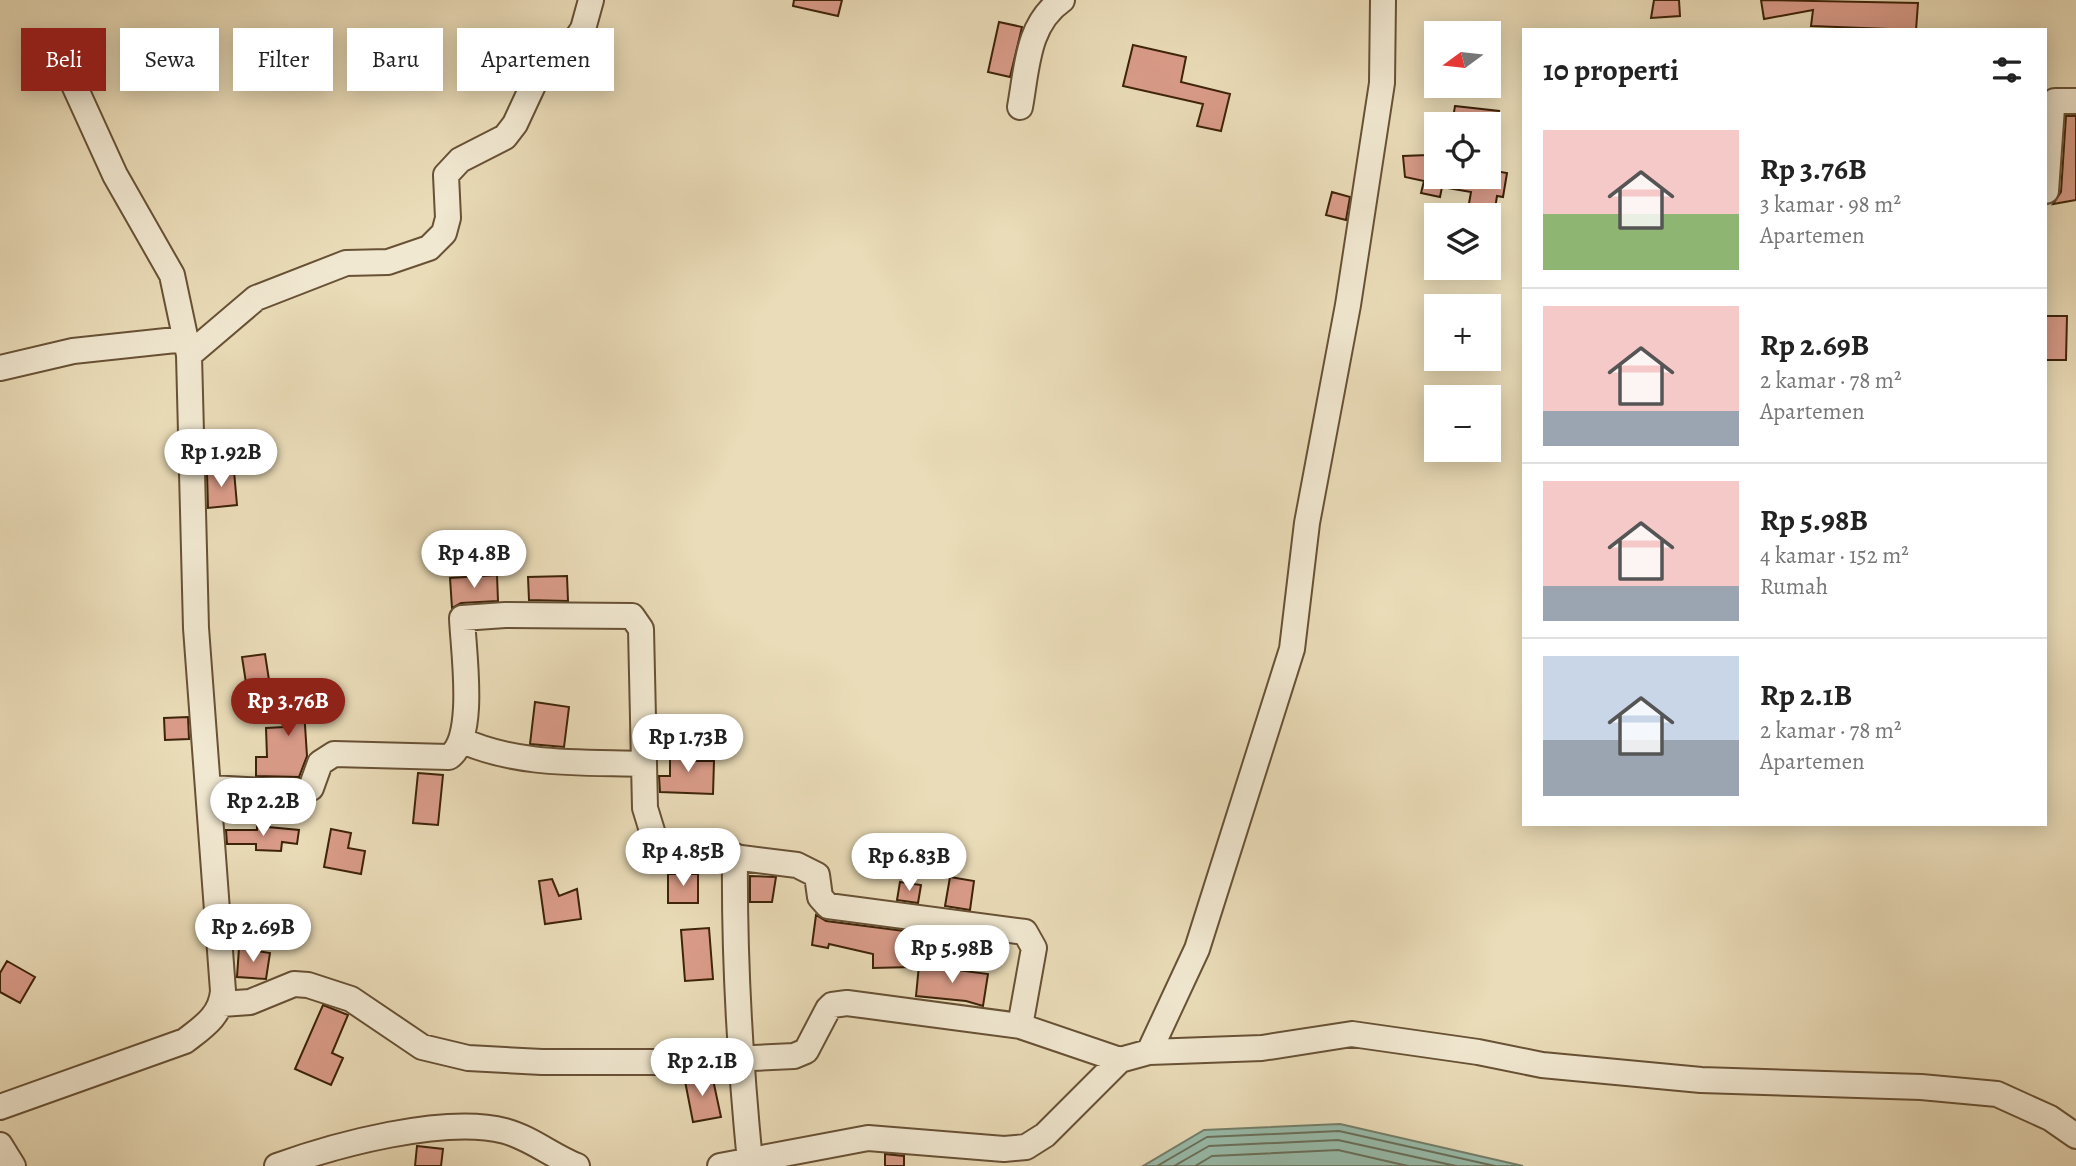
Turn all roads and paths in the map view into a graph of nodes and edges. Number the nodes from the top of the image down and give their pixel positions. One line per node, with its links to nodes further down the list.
1 (591, 0): 8 (street)
2 (1062, 0): 6 (street)
3 (1383, 0): 16 (street)
4 (76, 91): 8 (street)
5 (2076, 101): 7 (street)
6 (1020, 107)
7 (2047, 177)
8 (187, 347): 9 (street); 12 (street)
9 (0, 368)
10 (461, 740): 11 (street); 11 (street); 12 (street)
11 (644, 764): 13 (street)
12 (210, 788): 14 (street)
13 (735, 856): 15 (street); 17 (street)
14 (222, 1004): 17 (street); 19 (street)
15 (1020, 1026): 17 (street); 18 (street)
16 (1149, 1052): 18 (street); 20 (street)
17 (740, 1058): 22 (street)
18 (1120, 1059): 22 (street)
19 (0, 1107)
20 (2076, 1136)
21 (0, 1145): 23 (street)
22 (750, 1162): 26 (street)
23 (13, 1166)
24 (277, 1166): 25 (street)
25 (578, 1166)
26 (720, 1166)

